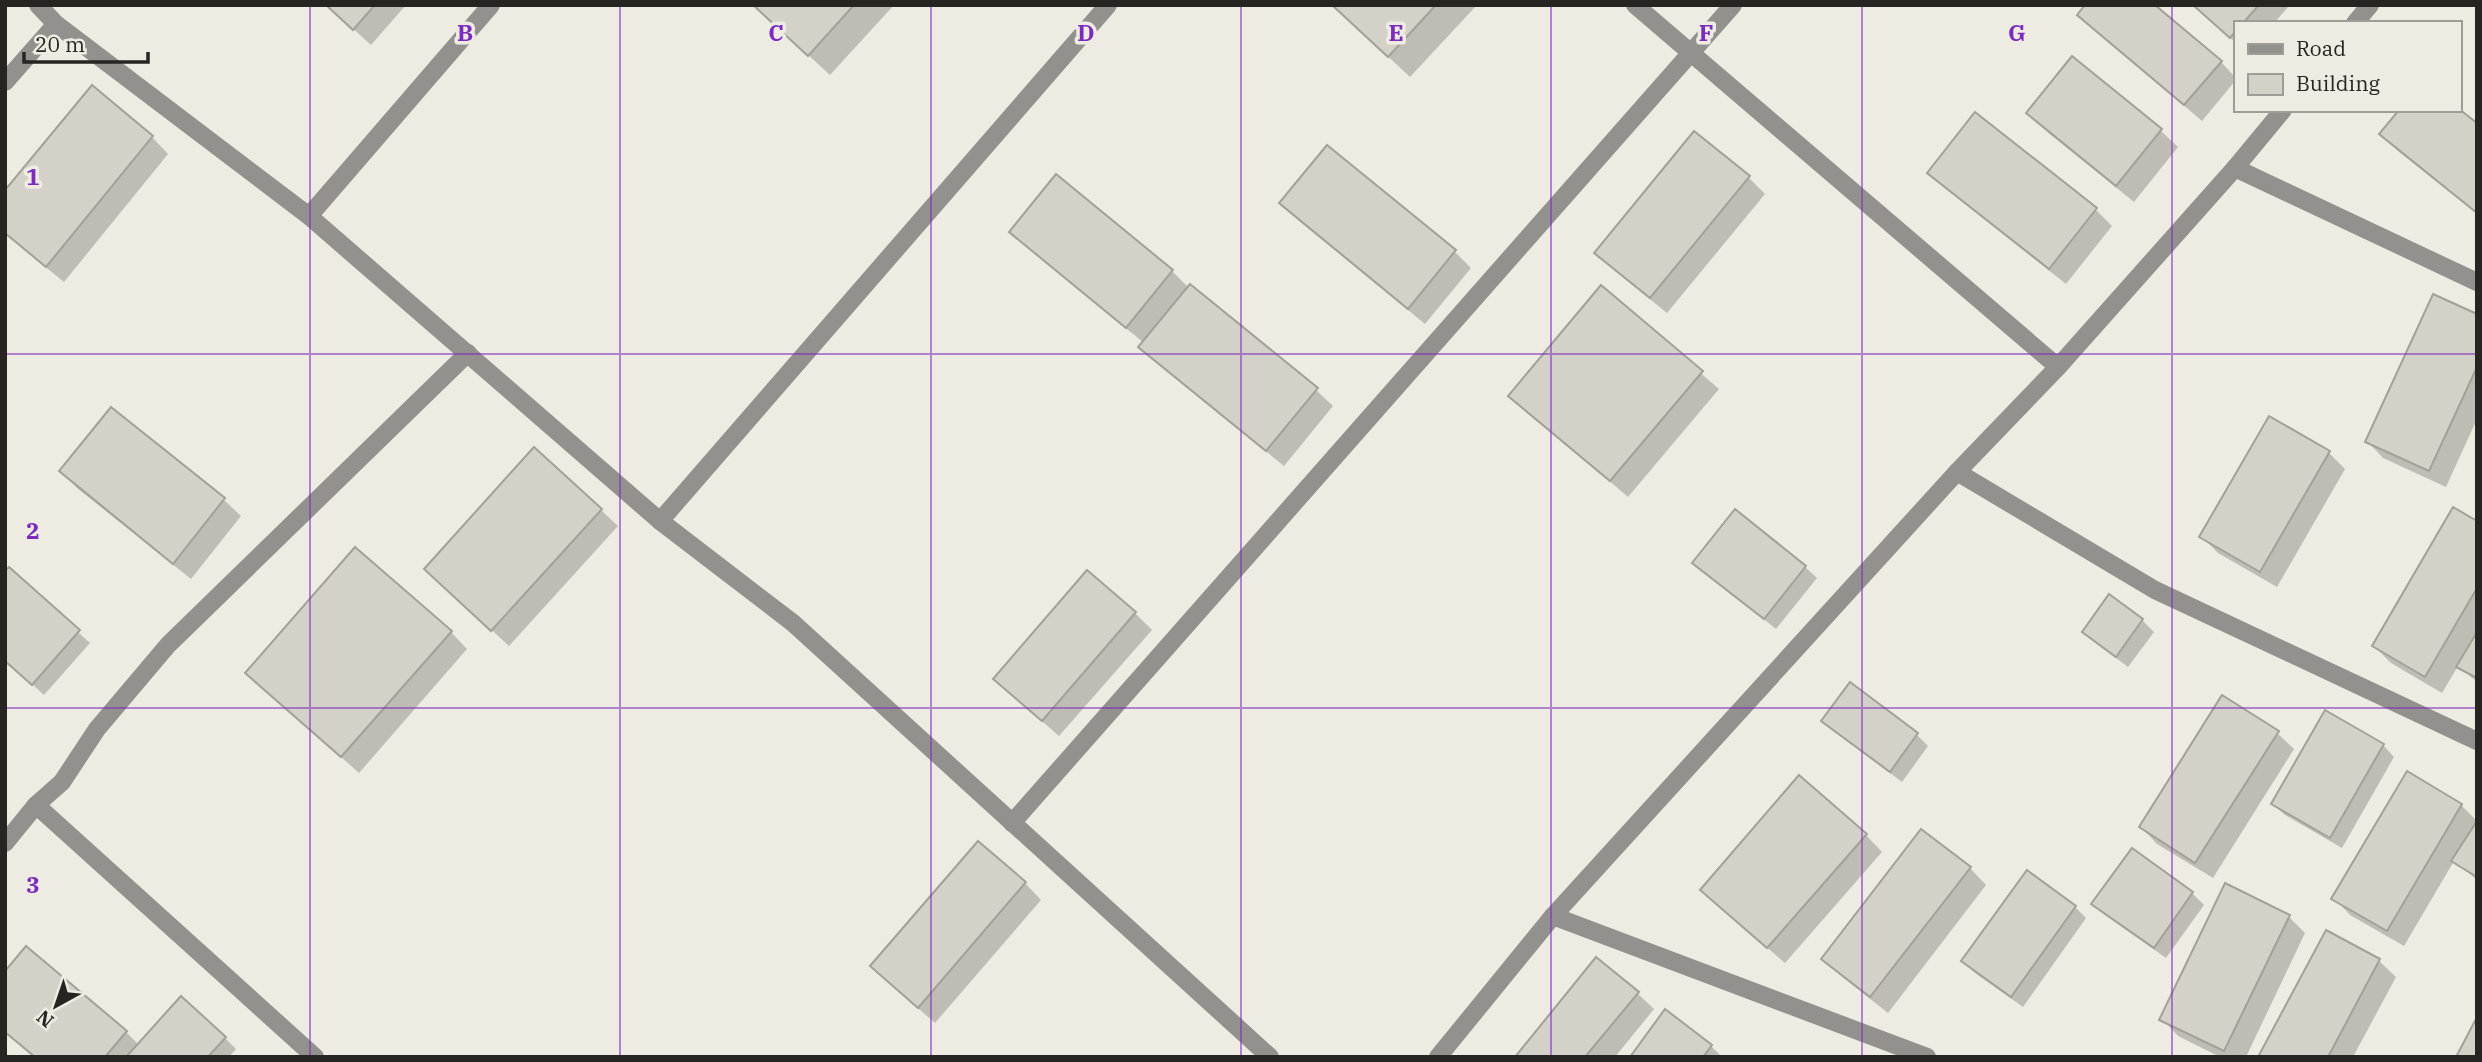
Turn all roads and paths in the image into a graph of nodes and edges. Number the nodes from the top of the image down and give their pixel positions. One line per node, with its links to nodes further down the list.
1 (38, 5): 8 (street)
2 (491, 5): 13 (street)
3 (1108, 5): 18 (street)
4 (1635, 5): 9 (street)
5 (1733, 5): 9 (street)
6 (2370, 5): 7 (street)
7 (2357, 21)
8 (56, 24): 10 (street); 13 (street)
9 (1691, 55): 16 (street); 21 (street)
10 (5, 82)
11 (2281, 112): 12 (street)
12 (2235, 168): 14 (street); 16 (street)
13 (309, 216): 15 (street)
14 (2477, 282)
15 (467, 353): 18 (street); 20 (street)
16 (2058, 367): 17 (street)
17 (1957, 472): 19 (street); 23 (street)
18 (660, 521): 21 (street)
19 (2477, 741)
20 (36, 806): 22 (street); 24 (street)
21 (1012, 823): 25 (street)
22 (5, 842)
23 (1553, 916): 26 (street); 27 (street)
24 (315, 1057)
25 (1270, 1057)
26 (1438, 1057)
27 (1927, 1057)

